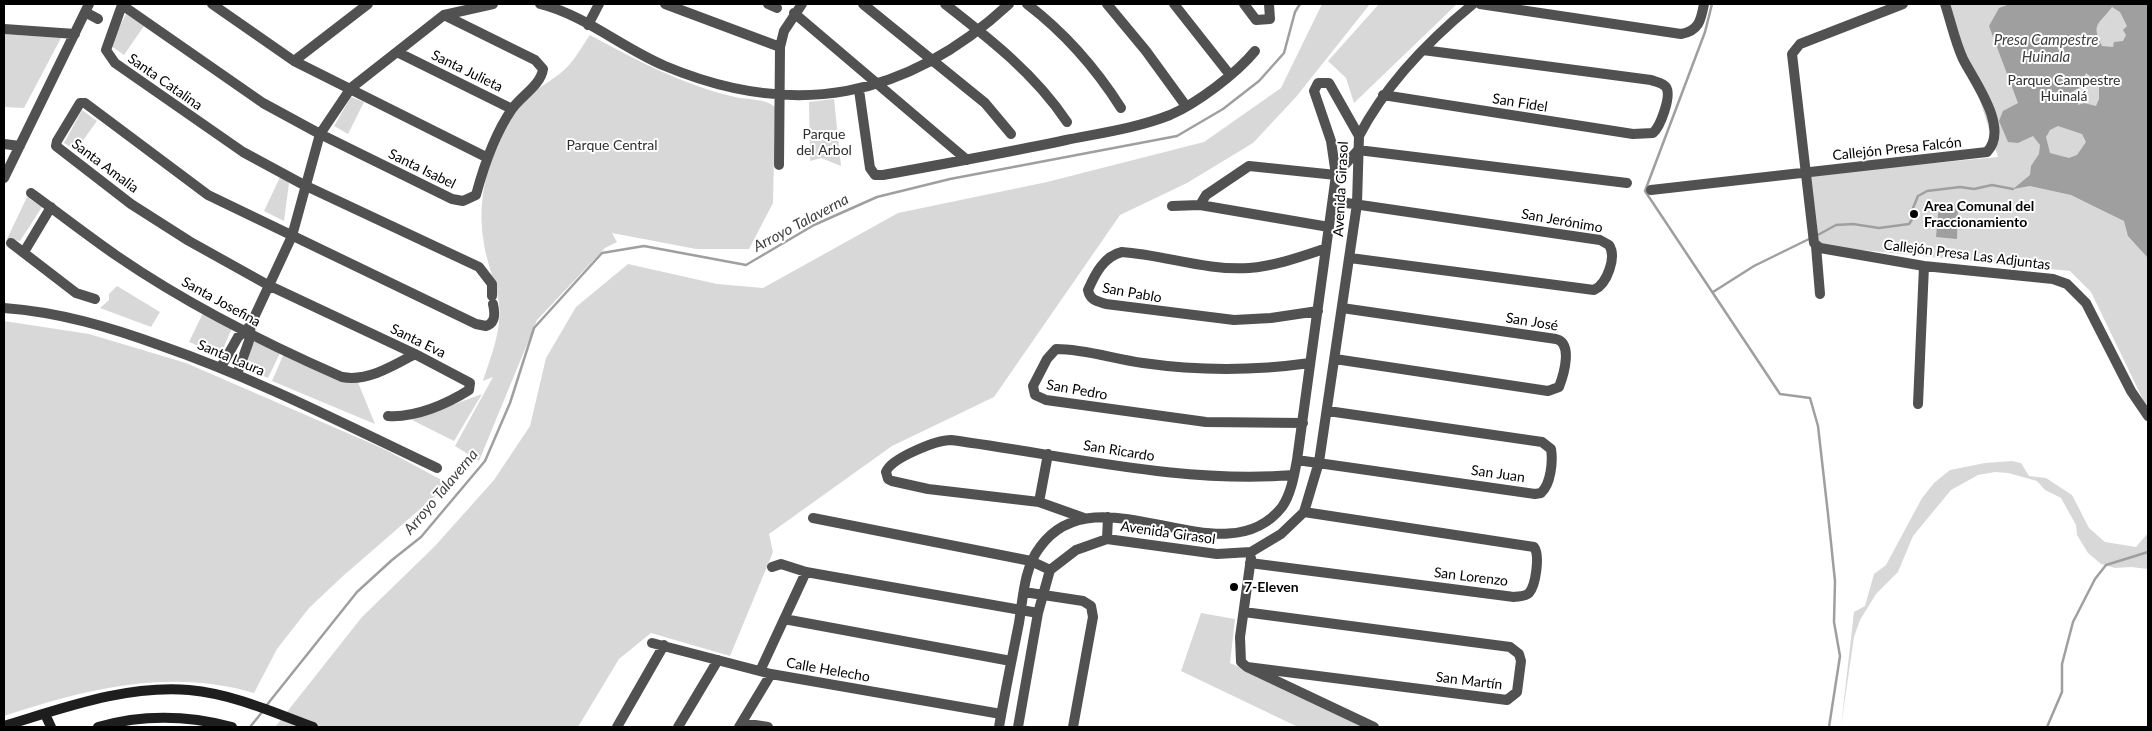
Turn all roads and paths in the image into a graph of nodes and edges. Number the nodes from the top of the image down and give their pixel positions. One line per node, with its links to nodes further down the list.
1 (212, 4): 33 (street)
2 (368, 4): 33 (street)
3 (494, 4): 23 (street)
4 (540, 4): 25 (street)
5 (600, 4): 25 (street)
6 (665, 4): 29 (street)
7 (802, 4): 22 (street)
8 (863, 4): 34 (street)
9 (945, 4): 27 (street)
10 (1009, 4): 27 (street)
11 (1027, 4): 43 (street)
12 (1107, 4): 41 (street)
13 (1174, 4): 35 (street)
14 (1244, 4): 15 (street)
15 (1270, 4)
16 (1473, 4): 30 (street)
17 (1480, 4): 18 (street)
18 (1704, 4)
19 (1903, 4): 54 (street)
20 (1945, 4): 54 (street, Callejón Presa Falcón)
21 (87, 8): 24 (street); 28 (street)
22 (794, 13): 29 (street); 36 (street)
23 (444, 16): 32 (street); 42 (street, Santa Julieta)
24 (98, 20)
25 (588, 25): 39 (street)
26 (4, 29): 28 (street)
27 (980, 31): 34 (street); 44 (street)
28 (74, 34): 49 (street)
29 (780, 47): 39 (street)
30 (1423, 50): 40 (street); 40 (street, San Fidel)
31 (1255, 51): 35 (street)
32 (397, 52): 37 (street); 42 (street, Santa Julieta)
33 (294, 61): 37 (street)
34 (932, 62): 36 (street); 46 (street)
35 (1230, 75): 41 (street)
36 (876, 84): 38 (street); 52 (street)
37 (351, 88): 45 (street); 51 (street)
38 (859, 90): 39 (street); 52 (street)
39 (780, 95): 53 (street)
40 (1383, 95): 47 (street)
41 (1186, 106): 52 (street)
42 (512, 108): 51 (street)
43 (1121, 108)
44 (1067, 122)
45 (320, 134): 51 (street, Santa Isabel); 58 (street); 58 (street, Santa Catalina)
46 (1011, 134)
47 (1359, 136): 50 (street, Avenida Girasol); 55 (street, Avenida Girasol)
48 (4, 144): 49 (street)
49 (20, 146): 56 (street)
50 (1358, 150): 55 (street); 57 (street); 62 (street, Avenida Girasol)
51 (486, 157)
52 (967, 160)
53 (779, 165)
54 (1805, 173): 59 (street, Callejón Presa Falcón); 69 (street)
55 (1336, 175): 61 (street, Avenida Girasol); 63 (street)
56 (4, 178)
57 (1627, 183)
58 (304, 185): 67 (street); 67 (street)
59 (1652, 190)
60 (32, 193): 65 (street, Santa Josefina)
61 (1333, 201): 62 (street, San Jerónimo); 66 (street, Avenida Girasol)
62 (1357, 204): 72 (street, Avenida Girasol); 72 (street, San Jerónimo)
63 (1200, 205): 64 (street); 66 (street)
64 (1172, 206)
65 (51, 207): 71 (street); 80 (street, Santa Josefina)
66 (1329, 227): 70 (street, Avenida Girasol)
67 (292, 236): 74 (street); 74 (street, Santa Amalia)
68 (11, 244): 71 (street)
69 (1816, 246): 73 (street, Callejón Presa Las Adjuntas); 75 (street)
70 (1324, 249): 79 (street, Avenida Girasol); 79 (street, San Pablo)
71 (24, 252): 76 (street)
72 (1350, 258): 78 (street, Avenida Girasol)
73 (1924, 266): 86 (street); 89 (street, Callejón Presa Las Adjuntas)
74 (268, 285): 80 (street); 81 (street, Santa Eva)
75 (1820, 294)
76 (95, 299)
77 (4, 308): 84 (street, Santa Laura)
78 (1342, 308): 82 (street, Avenida Girasol); 82 (street, San José)
79 (1318, 311): 83 (street, Avenida Girasol)
80 (248, 330): 81 (street, Santa Josefina); 84 (street); 85 (street)
81 (415, 354): 88 (street, Santa Eva)
82 (1335, 359): 87 (street, Avenida Girasol)
83 (1310, 362): 90 (street, Avenida Girasol); 90 (street, San Pedro)
84 (221, 366): 85 (street, Santa Laura)
85 (237, 374): 94 (street, Santa Laura)
86 (1918, 404)
87 (1328, 410): 93 (street, Avenida Girasol); 93 (street, San Juan)
88 (388, 416)
89 (2148, 416)
90 (1303, 423): 92 (street, Avenida Girasol)
91 (1048, 454): 95 (street, San Ricardo); 96 (street); 96 (street, San Ricardo)
92 (1298, 460): 93 (street, San Juan); 95 (street, Avenida Girasol)
93 (1320, 462): 97 (street, Avenida Girasol)
94 (437, 468)
95 (1294, 475): 100 (street, Avenida Girasol)
96 (1039, 502): 99 (street)
97 (1304, 512): 102 (street, Avenida Girasol); 104 (street, San Lorenzo)
98 (813, 518): 103 (street)
99 (1084, 518): 100 (street, Avenida Girasol); 103 (street, Avenida Girasol)
100 (1108, 518): 101 (street)
101 (1108, 539): 102 (street, Avenida Girasol); 106 (street, Avenida Girasol)
102 (1251, 552): 104 (street)
103 (1031, 561): 106 (street); 108 (street, Avenida Girasol)
104 (1250, 563): 111 (street)
105 (772, 567): 107 (street)
106 (1050, 570): 109 (street)
107 (806, 572): 110 (street); 113 (street)
108 (1024, 592): 109 (street); 110 (street, Avenida Girasol)
109 (1041, 595): 112 (street); 134 (street)
110 (1021, 610): 112 (street); 117 (street, Avenida Girasol)
111 (1244, 612): 118 (street); 118 (street, San Martín)
112 (1038, 613): 133 (street)
113 (784, 619): 117 (street); 119 (street)
114 (652, 643): 115 (street, Calle Helecho)
115 (664, 645): 116 (street, Calle Helecho); 129 (street)
116 (718, 660): 119 (street, Calle Helecho); 130 (street)
117 (1011, 661): 122 (street, Avenida Girasol)
118 (1246, 667): 135 (street)
119 (760, 671): 120 (street, Calle Helecho)
120 (771, 674): 122 (street, Calle Helecho); 123 (street)
121 (45, 714): 124 (street); 125 (street); 128 (street)
122 (1001, 714): 132 (street, Avenida Girasol)
123 (740, 725): 131 (street)
124 (4, 726)
125 (51, 727)
126 (98, 727): 127 (street)
127 (232, 727)
128 (313, 727)
129 (616, 727)
130 (678, 727)
131 (768, 727)
132 (999, 727)
133 (1018, 727)
134 (1073, 727)
135 (1374, 727)

